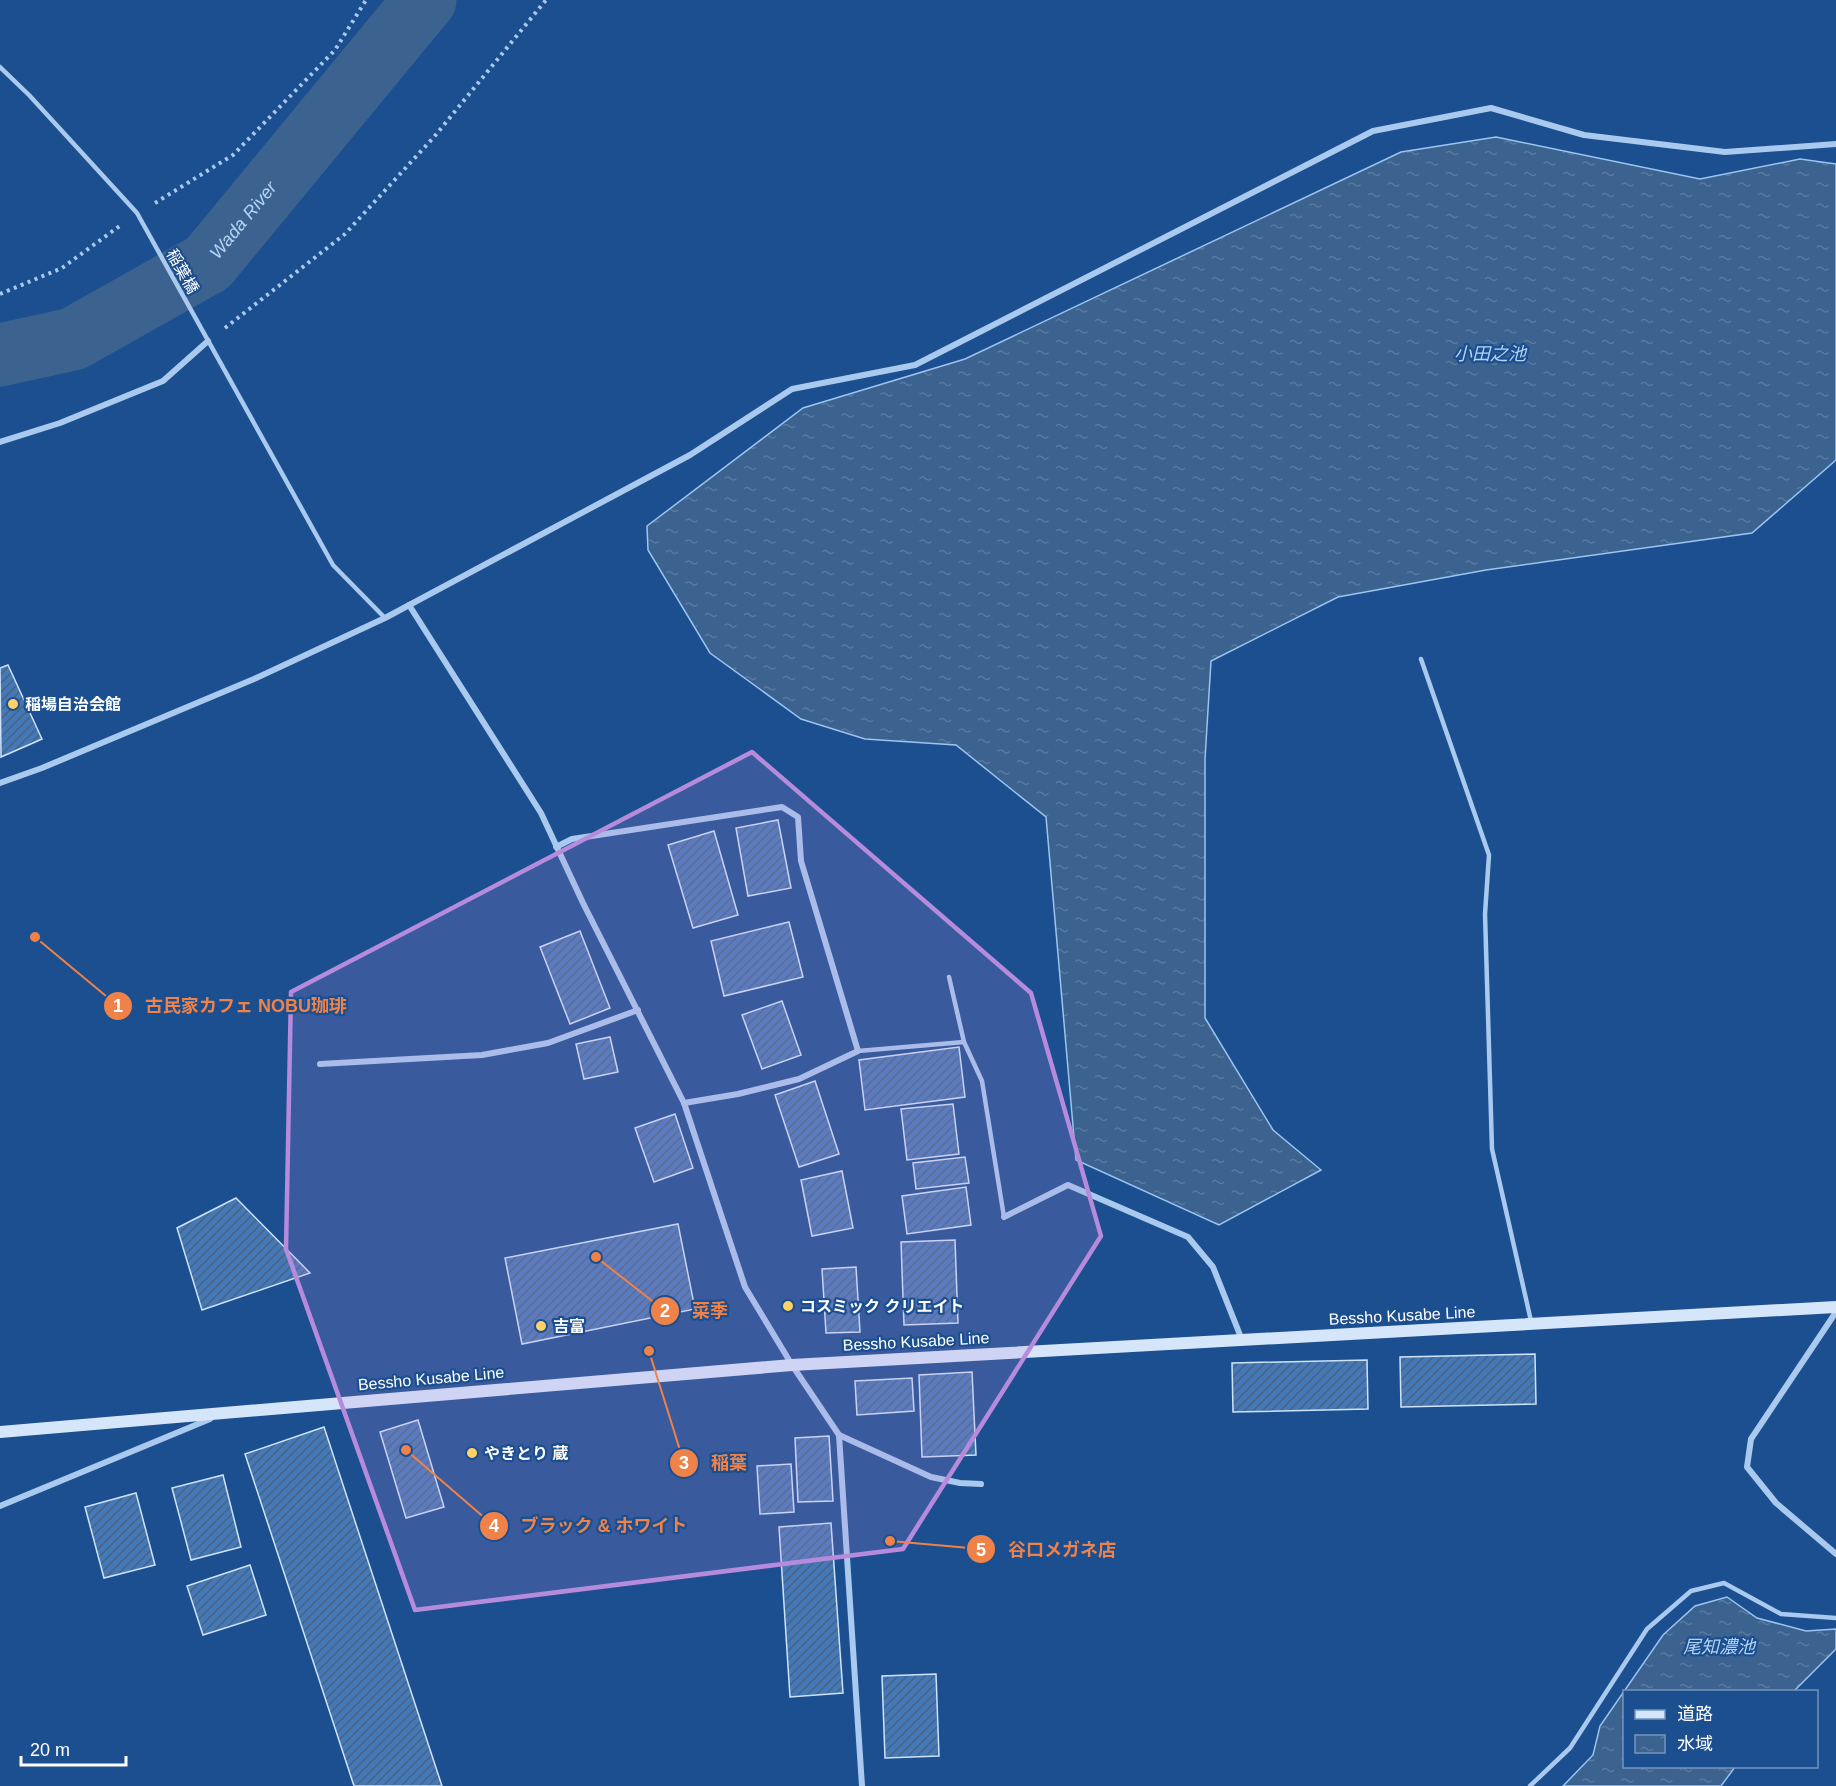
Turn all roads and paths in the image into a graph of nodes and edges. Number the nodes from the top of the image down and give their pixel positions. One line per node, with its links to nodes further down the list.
1 (366, 0): 5 (path)
2 (546, 0): 8 (path)
3 (0, 67): 8 (lane, 稲葉橋)
4 (1836, 144): 10 (street)
5 (233, 155)
6 (62, 268): 7 (path)
7 (0, 294)
8 (207, 341): 9 (street); 11 (lane, 稲葉橋)
9 (0, 442)
10 (409, 605): 11 (street); 14 (street)
11 (385, 618): 13 (street)
12 (1420, 659): 24 (lane)
13 (0, 783)
14 (556, 847): 16 (street); 18 (street)
15 (949, 977): 17 (lane)
16 (638, 1010): 19 (street); 20 (street)
17 (964, 1042): 18 (lane); 21 (lane)
18 (858, 1051): 20 (street)
19 (320, 1064)
20 (684, 1103): 26 (street)
21 (1004, 1217): 25 (street)
22 (1836, 1307): 24 (main road, Bessho Kusabe Line)
23 (1836, 1312): 32 (street)
24 (1532, 1324): 25 (main road, Bessho Kusabe Line)
25 (1242, 1340): 26 (main road, Bessho Kusabe Line)
26 (792, 1365): 27 (main road, Bessho Kusabe Line); 29 (street)
27 (224, 1413): 28 (main road, Bessho Kusabe Line); 31 (street)
28 (0, 1432)
29 (839, 1435): 30 (street); 34 (street)
30 (981, 1484)
31 (0, 1506)
32 (1836, 1554)
33 (1836, 1618): 35 (lane)
34 (862, 1786)
35 (1530, 1786)

